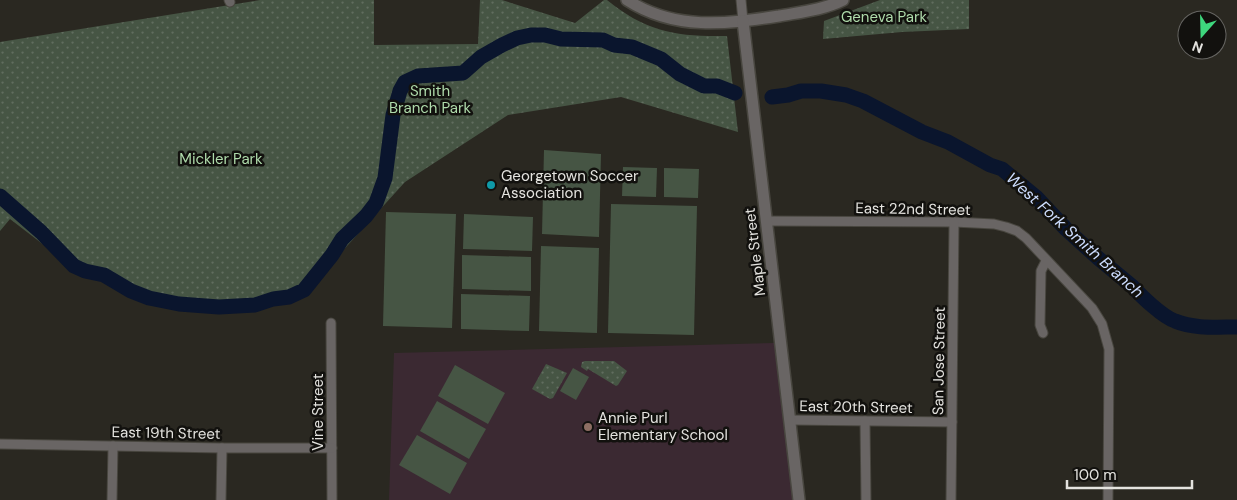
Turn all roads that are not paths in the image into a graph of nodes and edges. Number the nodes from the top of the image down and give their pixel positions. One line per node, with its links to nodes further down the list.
1 (627, 0): 4 (street)
2 (741, 0): 6 (street, Maple Street)
3 (842, 0): 5 (street)
4 (643, 4): 6 (street)
5 (816, 4): 6 (street)
6 (744, 21): 7 (street, Maple Street)
7 (766, 221): 8 (street, East 22nd Street); 12 (street, Maple Street)
8 (954, 222): 9 (street, East 22nd Street); 14 (street, San Jose Street)
9 (1046, 261): 11 (street); 25 (street, East 22nd Street)
10 (331, 323): 18 (street, Vine Street)
11 (1043, 333)
12 (790, 420): 13 (street, East 20th Street); 22 (street, Maple Street)
13 (865, 421): 14 (street, East 20th Street); 23 (street)
14 (952, 422): 24 (street, San Jose Street)
15 (0, 444): 16 (street, East 19th Street)
16 (112, 446): 17 (street, East 19th Street); 19 (street)
17 (222, 448): 18 (street, East 19th Street); 20 (street)
18 (332, 448): 21 (street, Vine Street)
19 (112, 500)
20 (221, 500)
21 (332, 500)
22 (799, 500)
23 (866, 500)
24 (951, 500)
25 (1108, 500)

